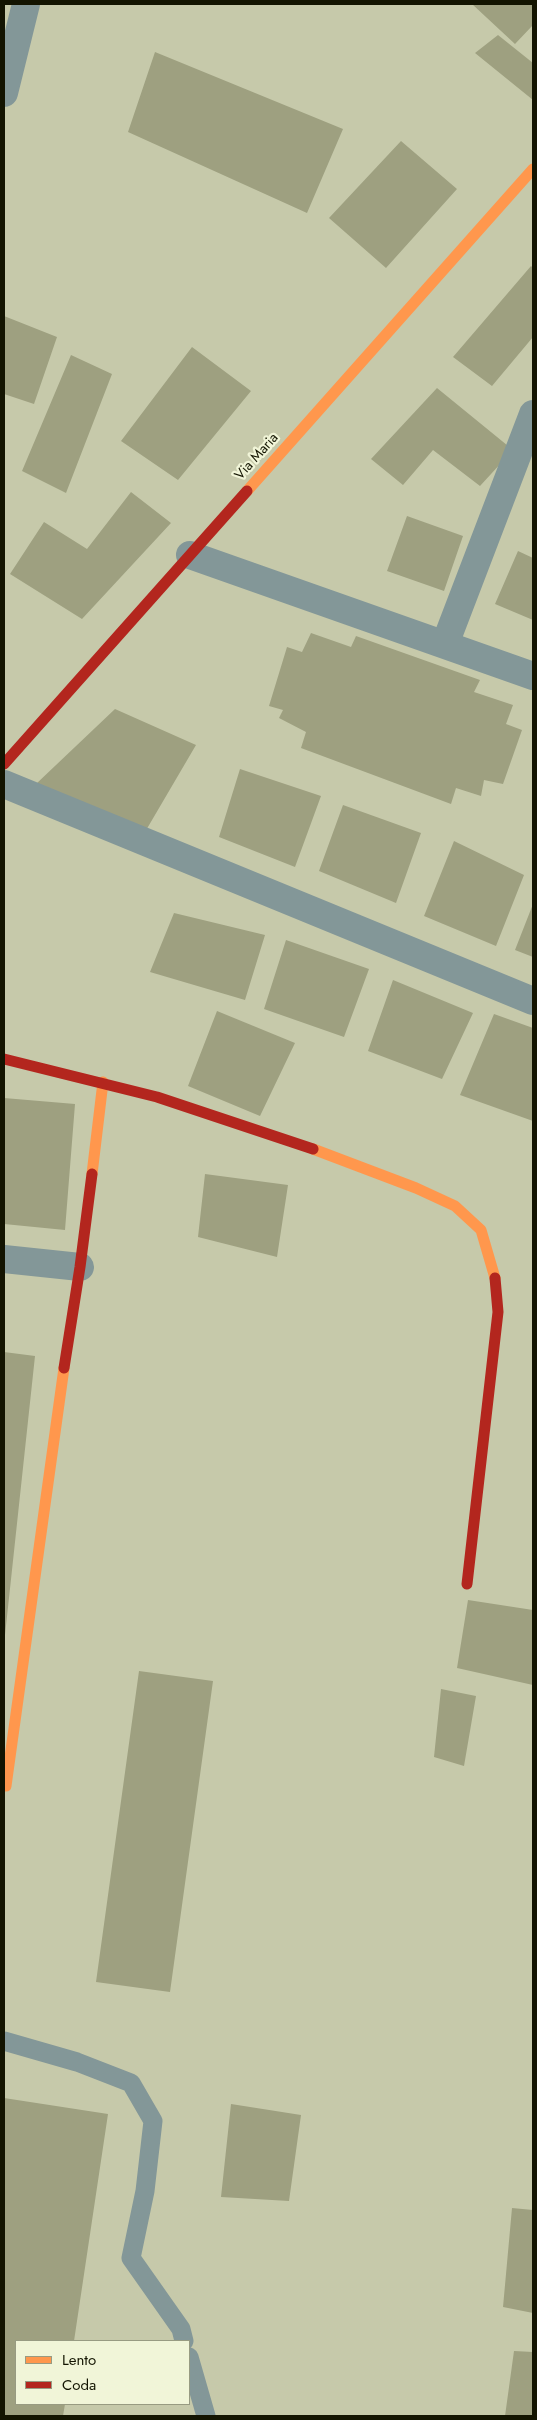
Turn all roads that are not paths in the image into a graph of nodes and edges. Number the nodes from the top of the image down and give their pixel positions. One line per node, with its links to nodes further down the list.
1 (26, 4): 2 (street)
2 (4, 93)
3 (531, 175): 5 (street, Via Maria)
4 (533, 414): 6 (street)
5 (190, 555): 6 (street); 8 (street, Via Maria)
6 (444, 644): 7 (street)
7 (533, 676)
8 (4, 764)
9 (4, 784): 10 (street)
10 (533, 1001)
11 (4, 1059): 12 (street)
12 (103, 1082): 14 (street); 15 (street)
13 (4, 1258): 14 (street)
14 (80, 1267): 16 (street)
15 (467, 1584)
16 (5, 1792)
17 (4, 2041): 18 (lane)
18 (184, 2340)
19 (190, 2360): 20 (lane)
20 (206, 2416)

